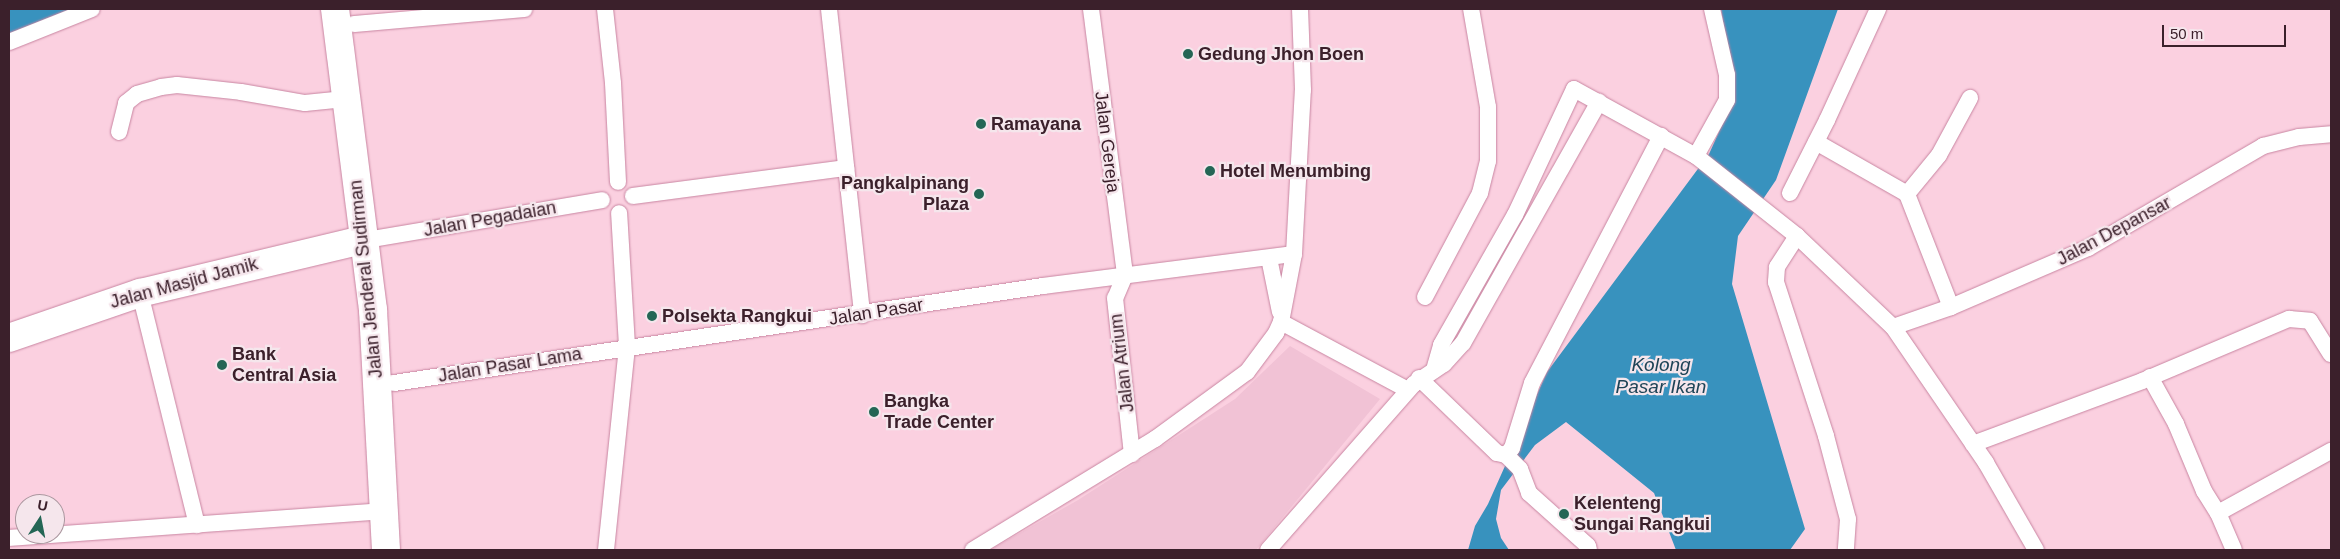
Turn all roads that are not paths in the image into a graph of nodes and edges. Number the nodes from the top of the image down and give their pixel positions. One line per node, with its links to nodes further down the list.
1 (92, 9): 11 (street)
2 (524, 9): 10 (street)
3 (604, 9): 21 (street)
4 (829, 9): 20 (street)
5 (1091, 9): 35 (street, Jalan Gereja)
6 (1300, 9): 33 (street)
7 (1470, 9): 37 (street)
8 (1712, 9): 19 (street)
9 (1878, 9): 18 (street)
10 (348, 14): 13 (highway, Jalan Jenderal Sudirman); 30 (highway, Jalan Jenderal Sudirman)
11 (9, 42)
12 (1970, 98): 23 (street)
13 (345, 99): 15 (street); 30 (highway, Jalan Jenderal Sudirman)
14 (1599, 102): 17 (street); 27 (street); 28 (street)
15 (119, 132)
16 (2331, 134): 38 (street, Jalan Depansar)
17 (1661, 136): 19 (street); 52 (street)
18 (1816, 142): 22 (street); 23 (street)
19 (1697, 157): 29 (street)
20 (846, 168): 24 (street); 39 (street)
21 (618, 182): 24 (street); 25 (street)
22 (1790, 193)
23 (1907, 194): 38 (street)
24 (633, 196): 26 (street)
25 (602, 200): 26 (street); 30 (street, Jalan Pegadaian)
26 (619, 213): 43 (street)
27 (1515, 215): 28 (street); 31 (street)
28 (1533, 223): 32 (street)
29 (1797, 236): 41 (street); 63 (street)
30 (371, 239): 36 (highway, Jalan Masjid Jamik); 47 (highway, Jalan Jenderal Sudirman); 53 (highway, Jalan Jenderal Sudirman)
31 (1500, 244): 32 (street); 45 (street)
32 (1516, 253): 45 (street)
33 (1294, 254): 34 (street, Jalan Pasar); 40 (street)
34 (1270, 258): 35 (street, Jalan Pasar); 40 (street)
35 (1125, 275): 39 (street, Jalan Pasar); 51 (street, Jalan Atrium)
36 (140, 293): 42 (highway, Jalan Masjid Jamik); 55 (street)
37 (1425, 297)
38 (1950, 307): 41 (street, Jalan Depansar)
39 (862, 315): 43 (street, Jalan Pasar)
40 (1281, 322): 48 (street); 51 (street)
41 (1893, 327): 49 (street)
42 (9, 338)
43 (627, 346): 47 (street, Jalan Pasar Lama); 59 (street)
44 (2331, 354): 46 (street)
45 (1434, 370): 48 (street)
46 (2150, 377): 49 (street); 54 (street)
47 (394, 383): 58 (highway, Jalan Jenderal Sudirman)
48 (1414, 384): 52 (street); 61 (street)
49 (1973, 444): 64 (street)
50 (2331, 451): 54 (street)
51 (1132, 454): 60 (street)
52 (1507, 456): 62 (street)
53 (384, 511): 55 (street); 57 (highway, Jalan Jenderal Sudirman)
54 (2218, 513): 65 (street)
55 (197, 526): 56 (street)
56 (9, 538)
57 (386, 550)
58 (401, 550)
59 (606, 550)
60 (973, 550)
61 (1268, 550)
62 (1589, 550)
63 (1846, 550)
64 (2036, 550)
65 (2234, 550)

